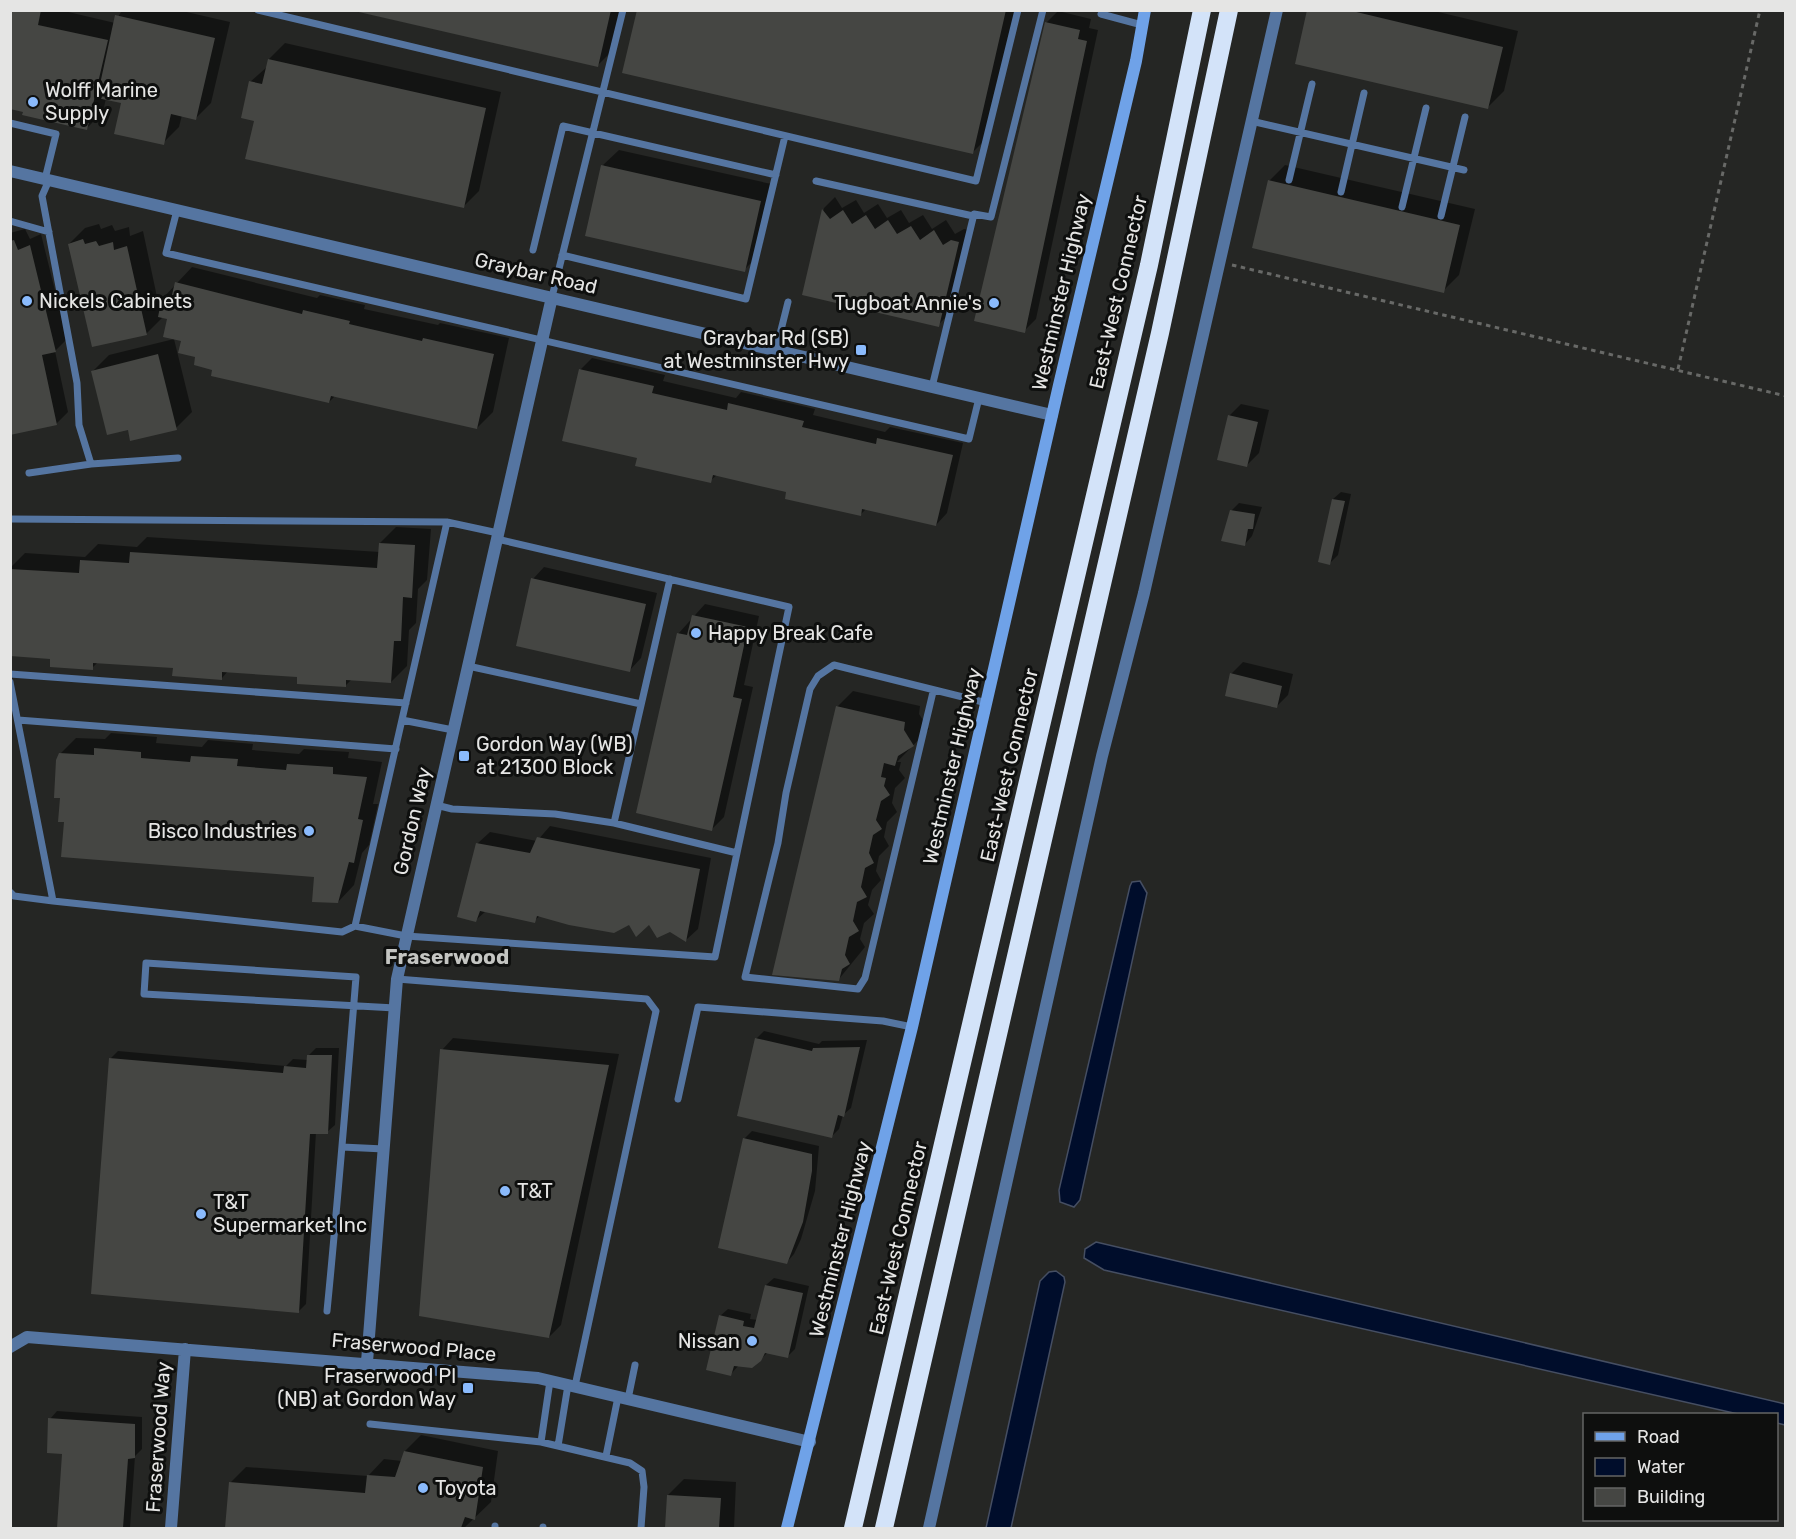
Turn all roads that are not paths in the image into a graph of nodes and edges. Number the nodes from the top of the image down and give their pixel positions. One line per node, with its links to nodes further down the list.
1 (258, 10): 12 (lane)
2 (623, 10): 12 (lane)
3 (1018, 10): 20 (lane)
4 (1043, 10): 33 (lane)
5 (1145, 10): 10 (main road, Westminster Highway)
6 (1202, 10): 91 (highway, East-West Connector)
7 (1228, 10): 97 (highway)
8 (1277, 10): 16 (street)
9 (1101, 14): 10 (lane)
10 (1142, 25): 45 (main road, Westminster Highway)
11 (1312, 84): 18 (lane)
12 (603, 93): 19 (lane); 20 (lane)
13 (1364, 93): 21 (lane)
14 (1426, 108): 22 (lane)
15 (1465, 117): 23 (lane)
16 (1251, 121): 18 (lane); 98 (street)
17 (10, 123): 27 (lane)
18 (1301, 132): 21 (lane); 28 (lane)
19 (593, 133): 26 (lane); 37 (lane); 38 (lane)
20 (785, 136): 26 (lane)
21 (1352, 144): 22 (lane); 30 (lane)
22 (1413, 158): 23 (lane); 31 (lane)
23 (1452, 167): 24 (lane); 34 (lane)
24 (1464, 170)
25 (10, 171): 27 (street, Graybar Road)
26 (776, 175): 38 (lane)
27 (47, 180): 32 (street, Graybar Road); 36 (lane)
28 (1289, 180)
29 (816, 181): 33 (lane)
30 (1341, 192)
31 (1402, 207)
32 (177, 210): 39 (street, Graybar Road); 41 (lane)
33 (973, 216): 43 (lane)
34 (1441, 216)
35 (10, 221): 36 (lane)
36 (49, 232): 47 (lane)
37 (533, 250)
38 (562, 255): 39 (lane)
39 (552, 297): 41 (street, Gordon Way); 42 (street, Graybar Road)
40 (788, 302): 42 (lane)
41 (542, 342): 44 (lane); 51 (street, Gordon Way)
42 (776, 350): 43 (street, Graybar Road)
43 (932, 387): 44 (street, Graybar Road)
44 (979, 398): 45 (street, Graybar Road)
45 (1052, 415): 58 (main road, Westminster Highway)
46 (178, 458): 47 (lane)
47 (90, 464): 48 (lane)
48 (29, 473)
49 (10, 519): 50 (lane)
50 (447, 522): 51 (lane); 57 (lane)
51 (498, 536): 52 (lane); 53 (street, Gordon Way)
52 (670, 579): 59 (lane); 66 (lane)
53 (468, 666): 59 (lane); 62 (street, Gordon Way)
54 (10, 674): 57 (lane)
55 (10, 682): 60 (lane)
56 (933, 692): 56 (lane); 58 (lane)
57 (406, 703): 61 (lane)
58 (987, 703): 74 (main road, Westminster Highway)
59 (641, 704): 65 (lane)
60 (18, 720): 63 (lane); 68 (lane)
61 (402, 720): 62 (lane); 63 (lane)
62 (453, 730): 64 (street, Gordon Way)
63 (396, 749): 69 (lane)
64 (436, 805): 65 (lane); 70 (street, Gordon Way)
65 (614, 823): 66 (lane)
66 (737, 853): 70 (lane)
67 (10, 892): 68 (lane)
68 (53, 901): 69 (lane)
69 (355, 926): 70 (lane)
70 (406, 936): 71 (street, Gordon Way)
71 (397, 979): 73 (street, Gordon Way); 84 (lane)
72 (353, 1007): 72 (lane); 73 (lane); 76 (lane)
73 (395, 1008): 77 (street, Gordon Way)
74 (912, 1027): 75 (lane); 88 (main road, Westminster Highway)
75 (678, 1099)
76 (342, 1147): 77 (lane); 78 (lane)
77 (384, 1149): 81 (street, Gordon Way)
78 (327, 1311)
79 (10, 1347): 80 (street, Fraserwood Place)
80 (184, 1349): 81 (street, Fraserwood Place); 92 (street, Fraserwood Way)
81 (367, 1362): 83 (street, Fraserwood Place)
82 (635, 1365): 85 (lane)
83 (550, 1381): 84 (street, Fraserwood Place); 87 (lane)
84 (571, 1386): 85 (street, Fraserwood Place); 89 (lane)
85 (623, 1398): 88 (street, Fraserwood Place); 90 (lane)
86 (370, 1424): 87 (lane)
87 (541, 1442): 89 (lane)
88 (810, 1442): 94 (main road, Westminster Highway)
89 (558, 1446): 90 (lane)
90 (606, 1456): 93 (lane)
91 (868, 1466): 95 (highway); 96 (highway, East-West Connector)
92 (171, 1528)
93 (641, 1528)
94 (787, 1528)
95 (845, 1528)
96 (854, 1528)
97 (884, 1528)
98 (929, 1528)

